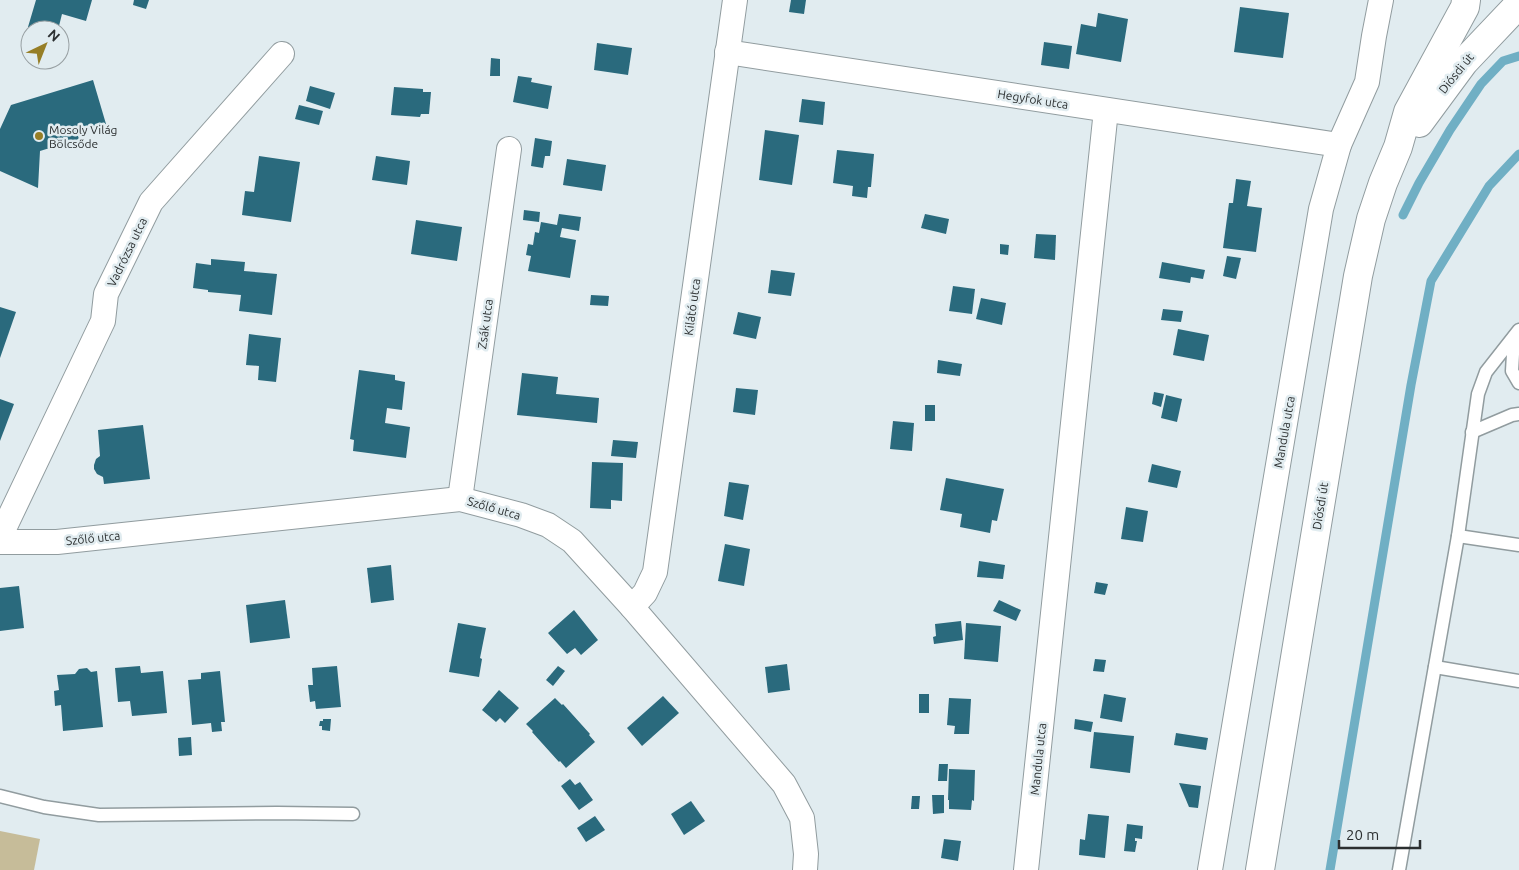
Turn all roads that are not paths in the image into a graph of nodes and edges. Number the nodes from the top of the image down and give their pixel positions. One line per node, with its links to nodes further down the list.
1 (735, 0): 5 (street, Kilátó utca)
2 (1382, 0): 8 (street, Mandula utca)
3 (1466, 0): 9 (main road, Diósdi út)
4 (1519, 4): 9 (main road, Diósdi út)
5 (727, 52): 7 (street, Hegyfok utca); 20 (street, Kilátó utca)
6 (282, 54): 17 (street, Vadrózsa utca)
7 (1106, 110): 8 (street, Hegyfok utca); 26 (street, Mandula utca)
8 (1339, 145): 27 (street, Mandula utca)
9 (1398, 147): 28 (main road, Diósdi út)
10 (509, 149): 15 (street, Zsák utca)
11 (1516, 334): 12 (lane); 14 (lane)
12 (1519, 383)
13 (1519, 414): 14 (lane)
14 (1472, 432): 16 (lane)
15 (460, 499): 18 (street, Szőlő utca); 20 (street, Szőlő utca)
16 (1458, 536): 19 (lane); 21 (lane)
17 (0, 537)
18 (0, 542)
19 (1519, 545)
20 (632, 607): 25 (street, Szőlő utca)
21 (1435, 666): 22 (lane); 29 (lane)
22 (1519, 681)
23 (0, 796): 24 (lane)
24 (353, 814)
25 (805, 870)
26 (1026, 870)
27 (1210, 870)
28 (1260, 870)
29 (1400, 870)

